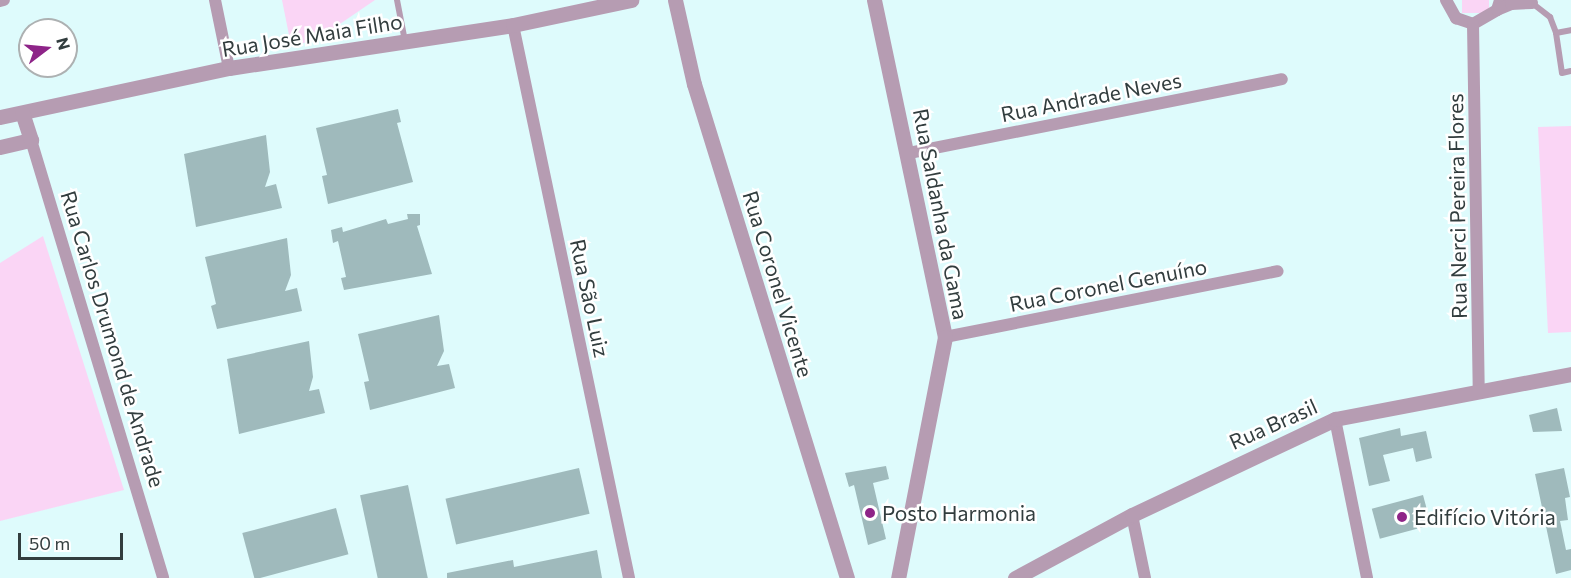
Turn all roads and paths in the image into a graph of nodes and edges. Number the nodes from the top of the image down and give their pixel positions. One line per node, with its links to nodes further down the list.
1 (215, 0): 14 (street)
2 (397, 0): 13 (lane)
3 (631, 0): 10 (street, Rua José Maia Filho)
4 (675, 0): 30 (street, Rua Coronel Vicente)
5 (874, 0): 21 (street, Rua Saldanha da Gama)
6 (1446, 0): 9 (street)
7 (1532, 3): 8 (street); 12 (lane)
8 (1498, 5): 9 (street)
9 (1473, 24): 25 (street, Rua Nerci Pereira Flores)
10 (513, 25): 13 (street, Rua José Maia Filho); 29 (street, Rua São Luiz)
11 (1571, 30): 12 (lane)
12 (1556, 33): 15 (lane)
13 (405, 41): 14 (street, Rua José Maia Filho)
14 (229, 68): 17 (street, Rua José Maia Filho)
15 (1571, 71)
16 (1282, 79): 21 (street, Rua Andrade Neves)
17 (22, 112): 18 (street, Rua José Maia Filho); 19 (street, Rua Carlos Drumond de Andrade)
18 (0, 117)
19 (31, 140): 20 (street); 28 (street, Rua Carlos Drumond de Andrade)
20 (0, 147)
21 (909, 153): 23 (street, Rua Saldanha da Gama)
22 (1278, 271): 23 (street, Rua Coronel Genuíno)
23 (945, 337): 31 (street, Rua Saldanha da Gama)
24 (1571, 374): 25 (street, Rua Brasil)
25 (1479, 388): 26 (street, Rua Brasil)
26 (1335, 419): 27 (street, Rua Brasil); 34 (street)
27 (1132, 514): 32 (street, Rua Brasil); 33 (street)
28 (163, 578)
29 (629, 578)
30 (847, 578)
31 (898, 578)
32 (1015, 578)
33 (1145, 578)
34 (1367, 578)

